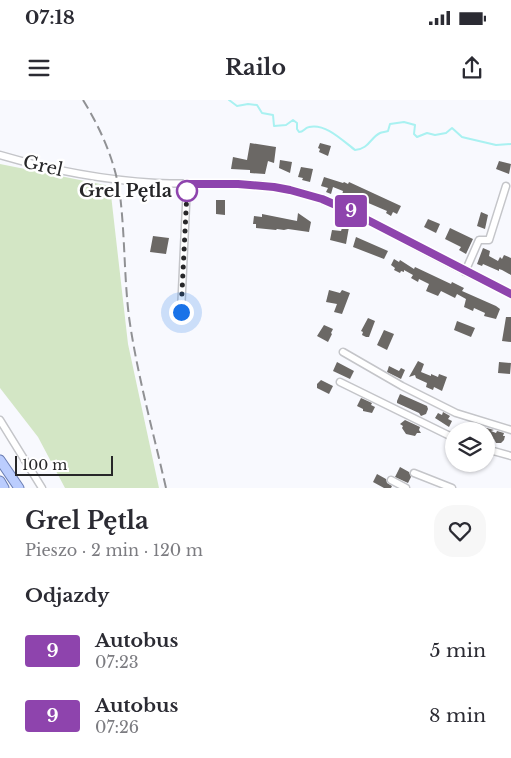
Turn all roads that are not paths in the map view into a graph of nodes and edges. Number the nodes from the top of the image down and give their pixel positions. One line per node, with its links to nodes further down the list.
1 (0, 155): 2 (street, Grel)
2 (187, 184): 4 (street, Grel); 6 (street)
3 (506, 186): 4 (street)
4 (465, 272): 5 (street, Grel)
5 (511, 294)
6 (181, 312)
7 (343, 352): 10 (street)
8 (340, 382): 11 (street)
9 (0, 420): 20 (street)
10 (511, 430)
11 (445, 434)
12 (495, 452): 13 (street)
13 (511, 456)
14 (0, 460): 19 (main road)
15 (414, 473): 22 (street)
16 (391, 480): 21 (street)
17 (0, 481): 18 (main road)
18 (4, 488)
19 (19, 488)
20 (42, 488)
21 (406, 488)
22 (452, 488)

